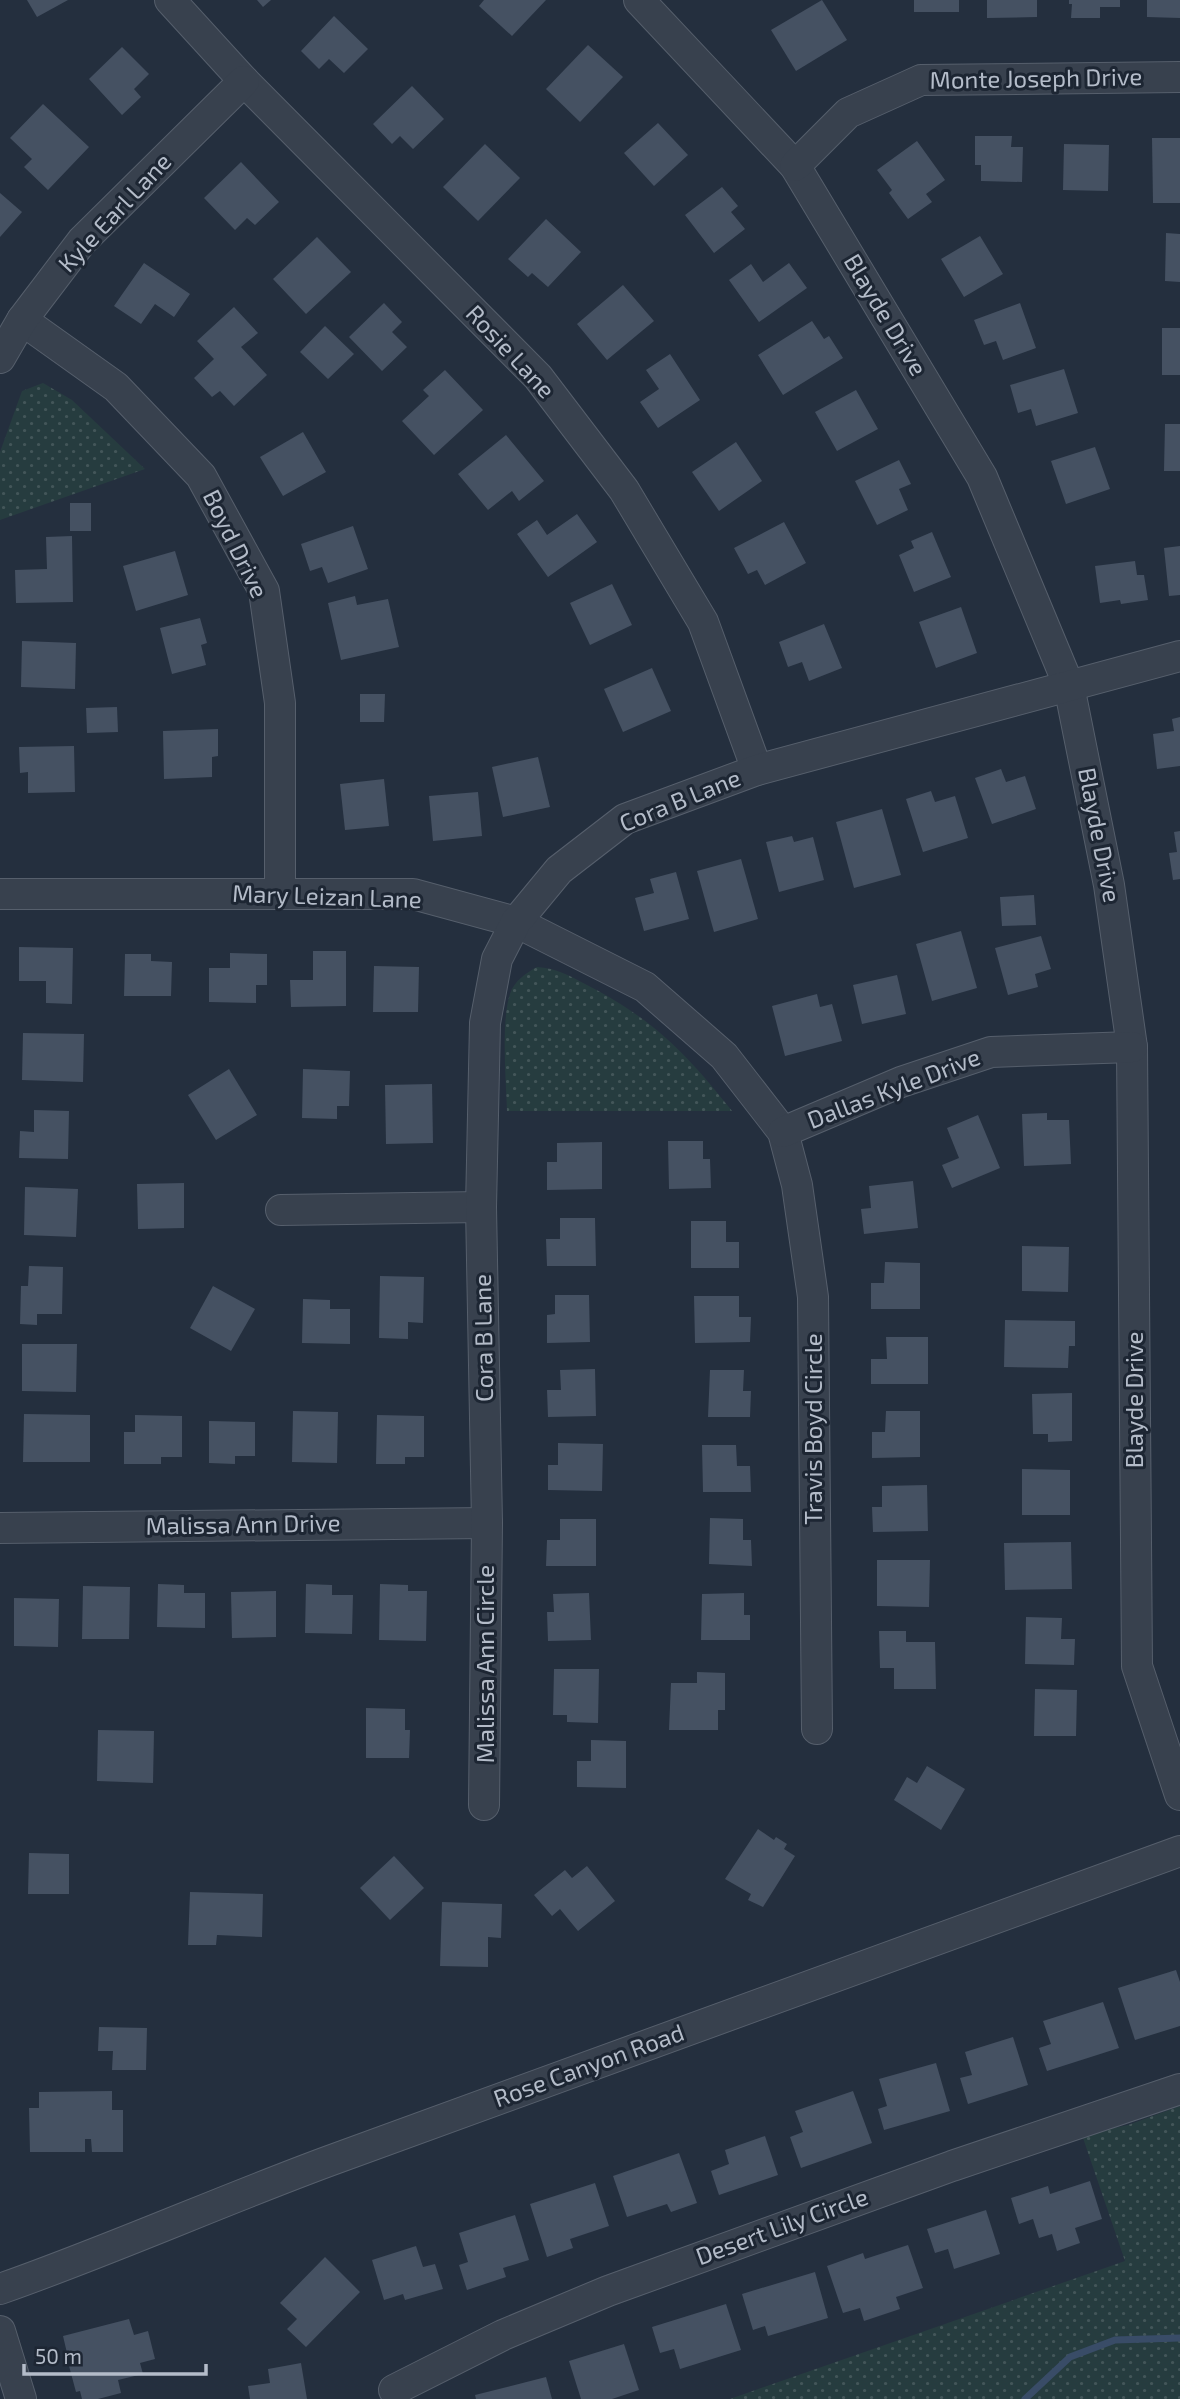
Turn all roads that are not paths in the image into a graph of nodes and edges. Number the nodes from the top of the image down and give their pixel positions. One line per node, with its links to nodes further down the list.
1 (170, 0): 4 (street, Rosie Lane)
2 (639, 0): 5 (street, Blayde Drive)
3 (1180, 77): 5 (street, Monte Joseph Drive)
4 (244, 81): 6 (street, Kyle Earl Lane); 10 (street, Rosie Lane)
5 (794, 166): 9 (street, Blayde Drive)
6 (22, 320): 7 (street, Kyle Earl Lane); 11 (street, Boyd Drive)
7 (0, 358)
8 (1180, 656): 9 (street, Cora B Lane)
9 (1069, 686): 10 (street, Cora B Lane); 14 (street, Blayde Drive)
10 (757, 770): 13 (street, Cora B Lane)
11 (281, 893): 12 (street, Mary Leizan Lane); 13 (street, Mary Leizan Lane)
12 (0, 894)
13 (516, 922): 15 (street, Mary Leizan Lane); 16 (street, Cora B Lane)
14 (1132, 1047): 15 (street, Dallas Kyle Drive); 21 (street, Blayde Drive)
15 (783, 1132): 20 (street, Travis Boyd Circle)
16 (481, 1207): 17 (street); 18 (street, Cora B Lane)
17 (281, 1210)
18 (487, 1523): 19 (street, Malissa Ann Drive); 22 (street, Malissa Ann Circle)
19 (0, 1528)
20 (817, 1729)
21 (1180, 1796)
22 (484, 1805)
23 (1180, 1851): 25 (street, Rose Canyon Road)
24 (1180, 2089): 27 (street, Desert Lily Circle)
25 (0, 2289)
26 (0, 2332): 28 (street)
27 (394, 2390)
28 (22, 2399)

